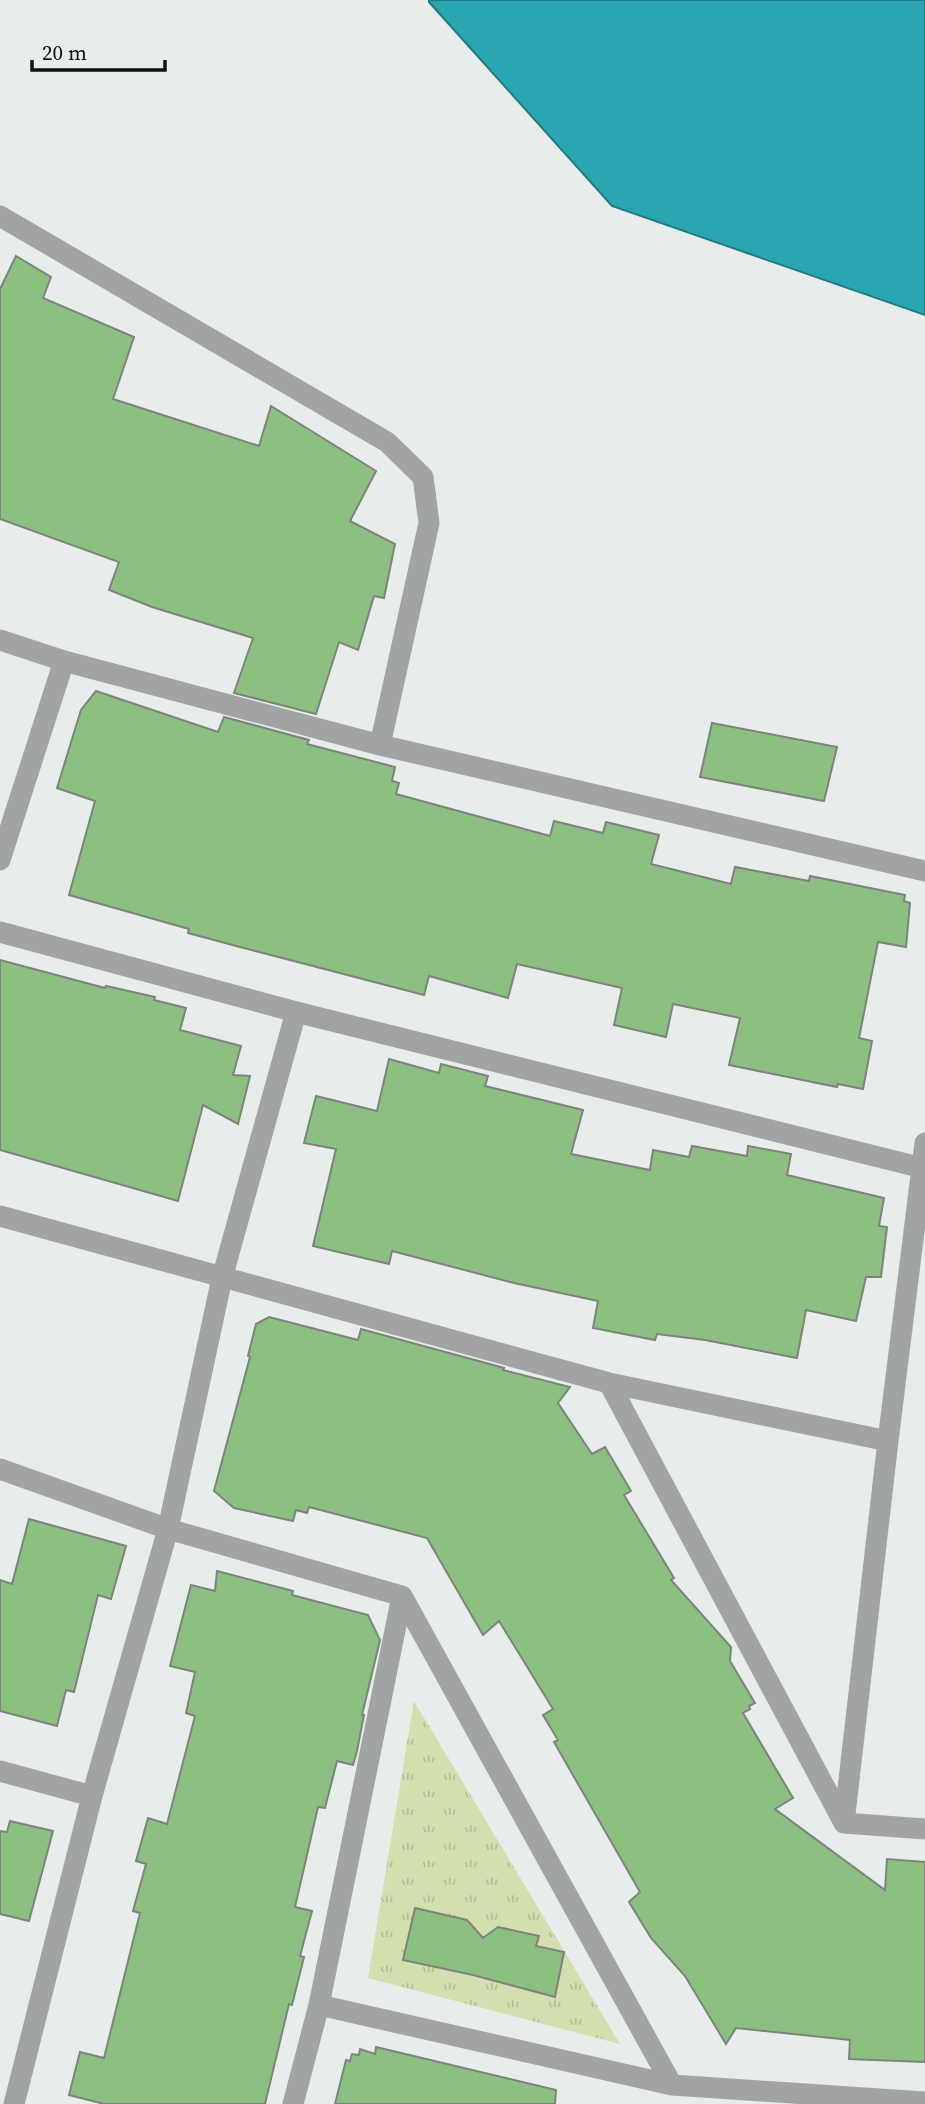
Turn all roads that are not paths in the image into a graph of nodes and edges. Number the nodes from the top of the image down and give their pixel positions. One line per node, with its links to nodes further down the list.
1 (0, 216): 4 (street)
2 (0, 640): 3 (street)
3 (64, 661): 4 (street); 5 (street)
4 (380, 745): 6 (street)
5 (0, 860)
6 (925, 871)
7 (0, 932): 8 (street)
8 (296, 1012): 10 (street); 12 (street)
9 (925, 1143): 10 (street)
10 (923, 1168): 14 (street)
11 (0, 1216): 12 (street)
12 (222, 1278): 13 (street); 16 (street)
13 (609, 1383): 14 (street); 20 (street)
14 (888, 1441): 20 (street)
15 (0, 1469): 16 (street)
16 (168, 1529): 17 (street); 19 (street)
17 (401, 1595): 22 (street); 23 (street)
18 (0, 1771): 19 (street)
19 (92, 1797): 25 (street)
20 (845, 1823): 21 (street)
21 (925, 1829)
22 (319, 2005): 23 (street); 26 (street)
23 (671, 2085): 24 (street)
24 (925, 2102)
25 (14, 2104)
26 (293, 2104)

